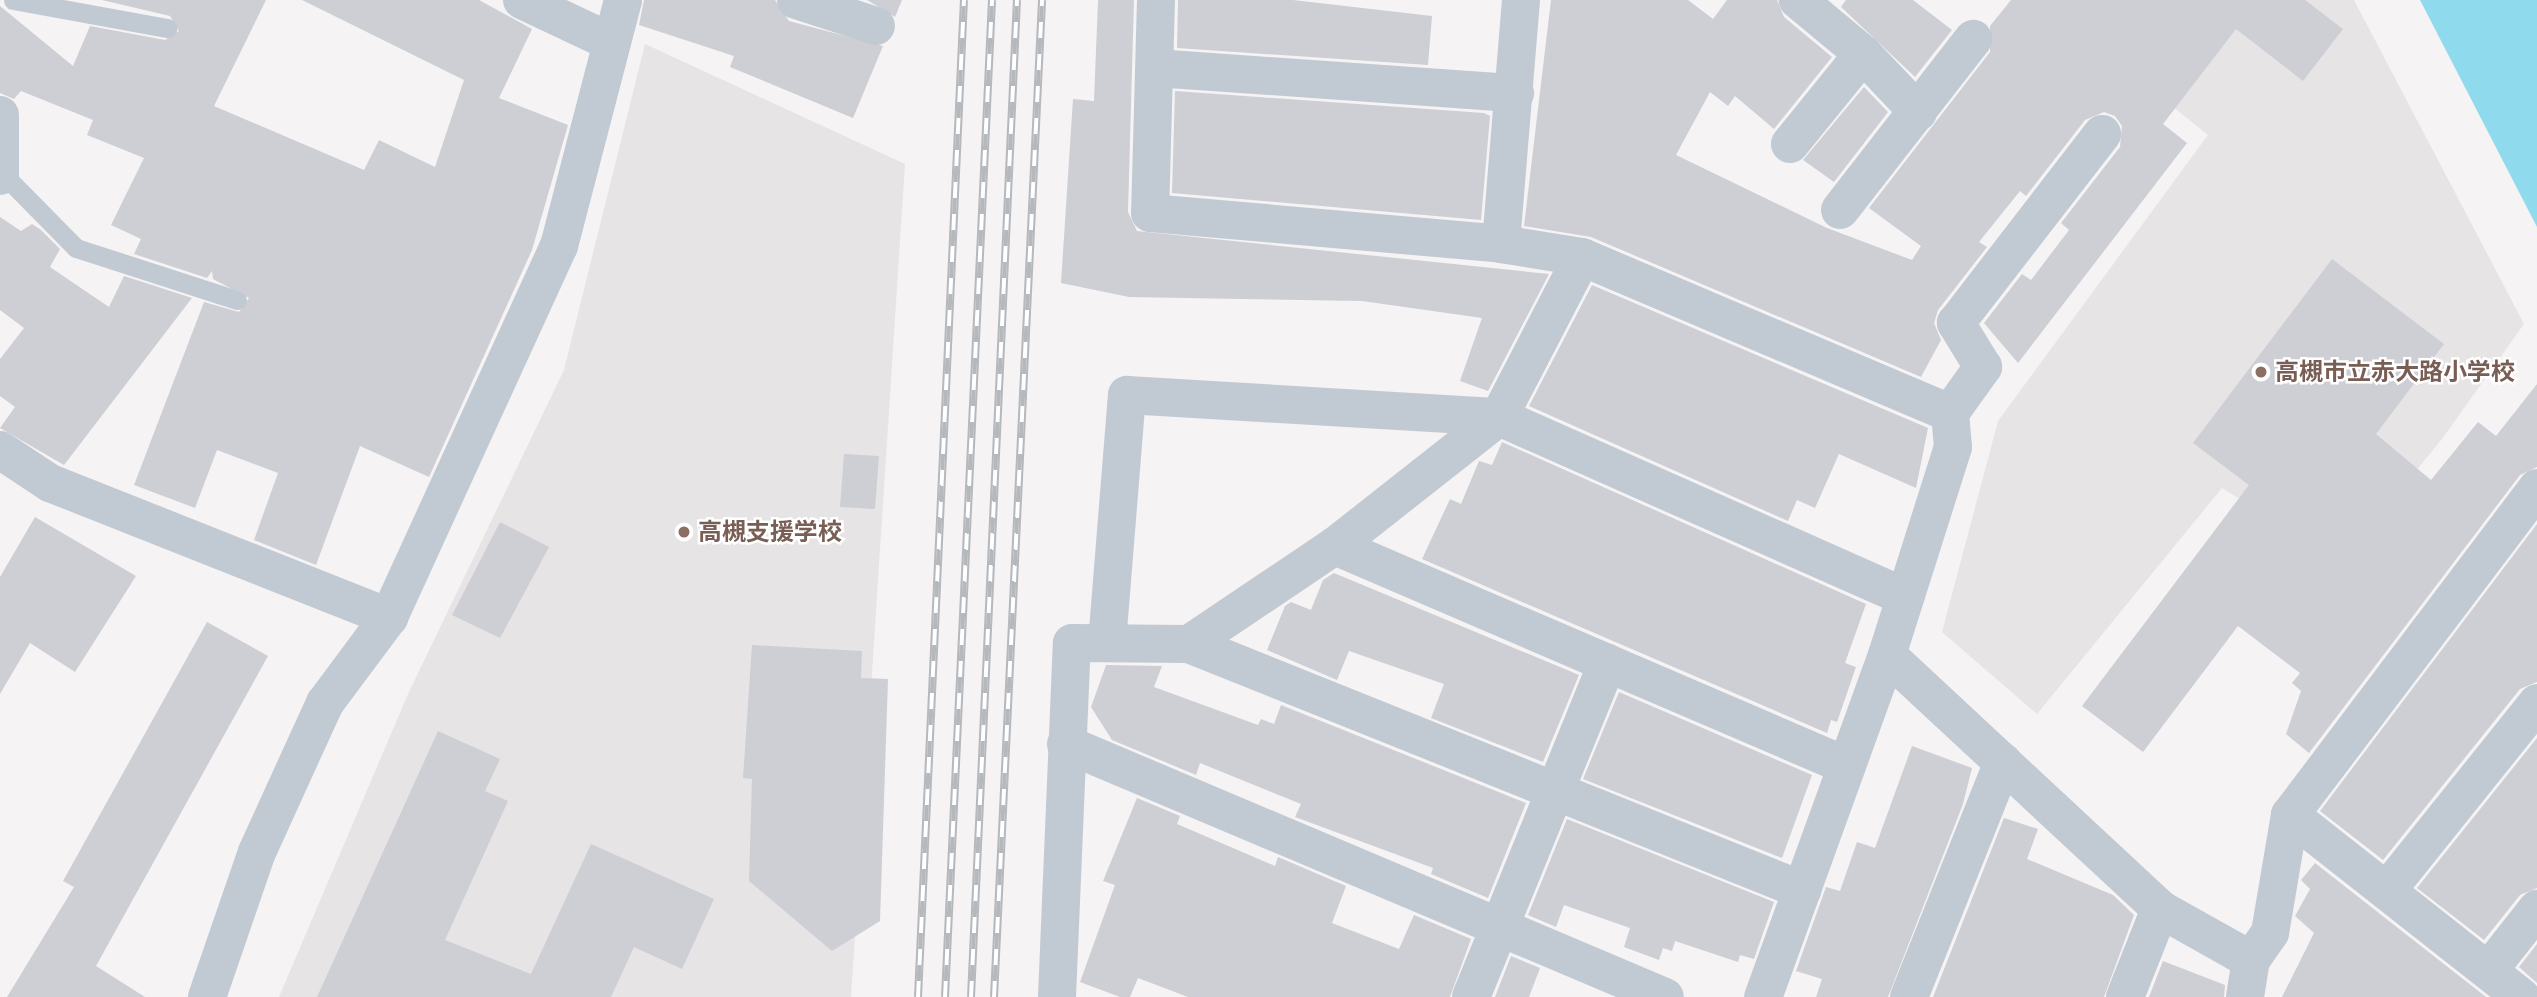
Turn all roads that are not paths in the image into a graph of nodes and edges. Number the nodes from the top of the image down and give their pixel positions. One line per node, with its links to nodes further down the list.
1 (13, 0): 9 (lane)
2 (522, 0): 11 (street)
3 (623, 0): 11 (street)
4 (796, 0): 8 (street)
5 (1156, 0): 13 (street)
6 (1521, 0): 14 (street)
7 (1798, 0): 12 (street)
8 (876, 26)
9 (167, 28)
10 (1973, 39): 15 (street)
11 (611, 41): 30 (street)
12 (1863, 54): 15 (street); 18 (street)
13 (1154, 68): 14 (street); 21 (street)
14 (1515, 93): 21 (street)
15 (1918, 112): 20 (street)
16 (0, 115): 19 (street)
17 (2102, 135): 24 (street)
18 (1790, 144)
19 (1, 175): 23 (lane)
20 (1840, 210)
21 (1502, 244): 22 (street)
22 (1582, 257): 24 (street); 25 (street)
23 (237, 300)
24 (1950, 414): 29 (street)
25 (1499, 417): 28 (street); 29 (street); 31 (street)
26 (0, 450): 30 (street)
27 (2537, 488): 40 (street)
28 (1335, 546): 32 (street); 34 (street)
29 (1905, 597): 33 (street)
30 (389, 617): 48 (street)
31 (1107, 643): 32 (street); 36 (street)
32 (1189, 644): 39 (street)
33 (1887, 655): 37 (street); 38 (street)
34 (1607, 663): 38 (street); 39 (street)
35 (2537, 703): 41 (street)
36 (1066, 744): 45 (street); 49 (street)
37 (2003, 762): 43 (street); 53 (street)
38 (1847, 766): 42 (street)
39 (1559, 789): 42 (street); 45 (street)
40 (2290, 815): 41 (street); 47 (street)
41 (2389, 888): 46 (street)
42 (1802, 890): 52 (street)
43 (2161, 909): 47 (street); 54 (street)
44 (2537, 909): 46 (street)
45 (1501, 929): 50 (street); 51 (street)
46 (2489, 970): 55 (street)
47 (2248, 979)
48 (206, 997)
49 (1057, 997)
50 (1471, 997)
51 (1665, 997)
52 (1763, 997)
53 (1909, 997)
54 (2125, 997)
55 (2521, 997)

